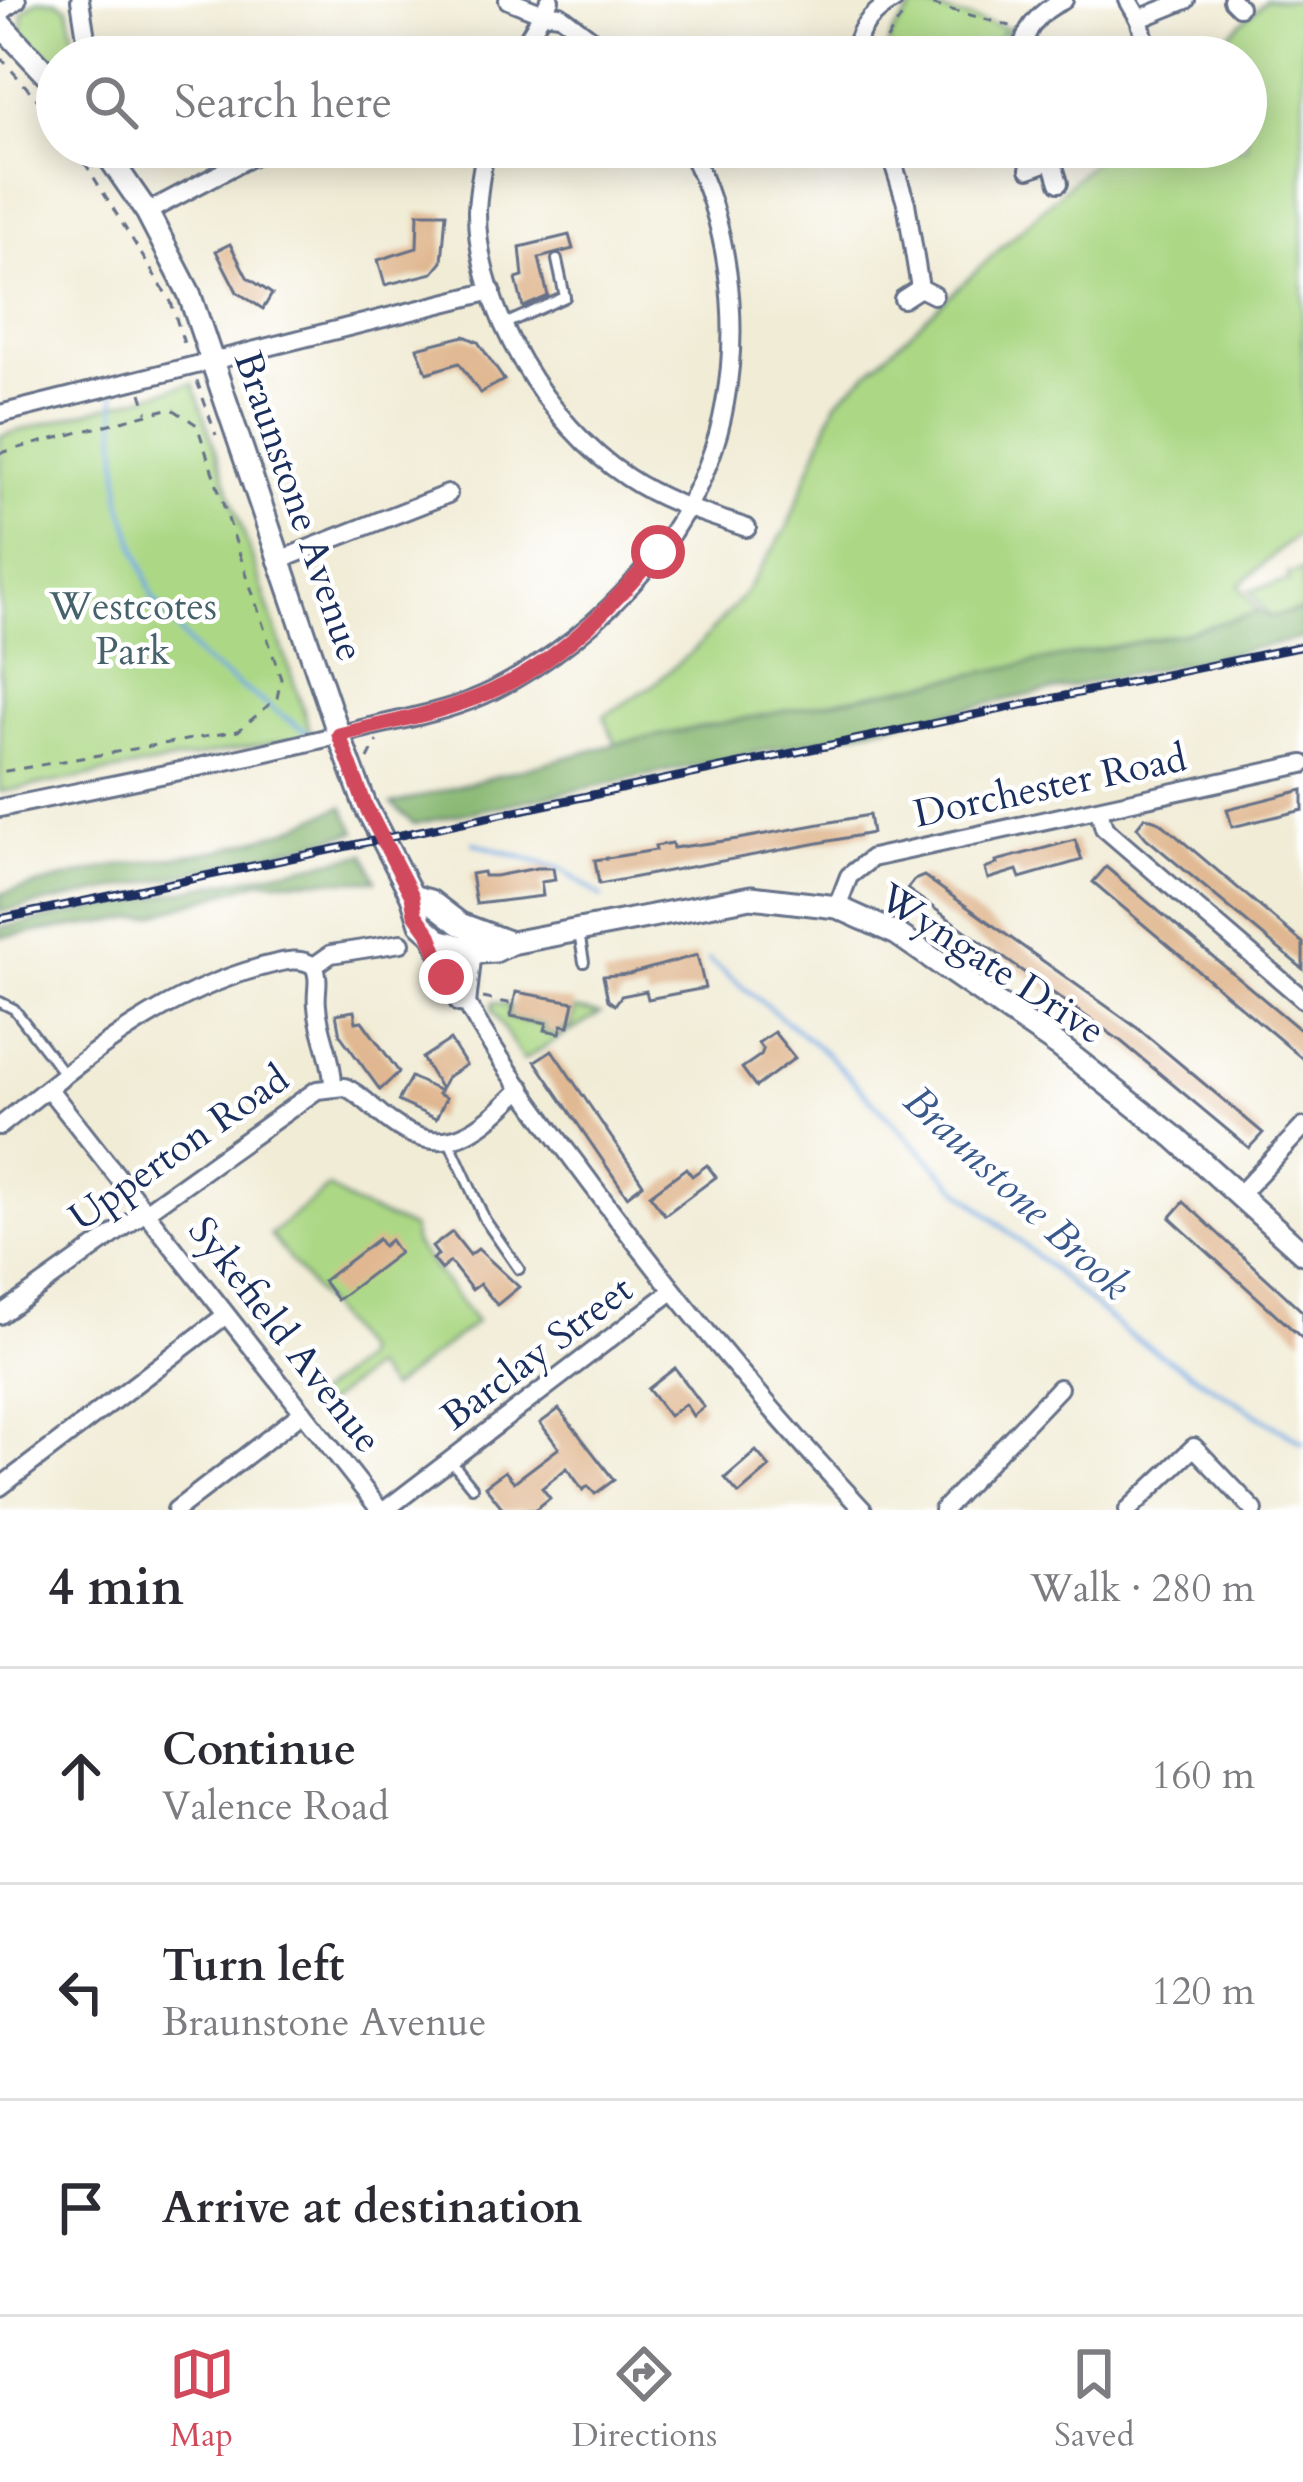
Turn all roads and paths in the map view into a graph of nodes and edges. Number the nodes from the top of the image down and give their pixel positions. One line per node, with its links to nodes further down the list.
1 (17, 0): 10 (street)
2 (80, 0): 14 (street)
3 (508, 0): 8 (street)
4 (915, 0): 13 (path)
5 (1064, 0): 13 (street)
6 (1128, 0): 11 (street)
7 (1186, 0): 11 (street)
8 (546, 7): 15 (street); 16 (street)
9 (898, 7): 17 (street); 18 (path)
10 (0, 14)
11 (1139, 19): 20 (street)
12 (0, 25): 22 (street)
13 (1028, 31): 19 (street)
14 (86, 36)
15 (529, 36)
16 (588, 36)
17 (861, 36)
18 (888, 36)
19 (1026, 36)
20 (1144, 36)
21 (0, 57): 23 (path)
22 (36, 63)
23 (36, 98)
24 (88, 168): 37 (path)
25 (117, 168): 32 (street, Braunstone Avenue)
26 (230, 168): 32 (street)
27 (483, 168): 34 (street)
28 (696, 168): 42 (street)
29 (895, 168): 35 (street)
30 (1054, 168): 31 (street)
31 (1059, 183)
32 (147, 212): 37 (street, Braunstone Avenue)
33 (556, 260): 36 (lane)
34 (492, 291): 36 (street); 37 (street)
35 (903, 299)
36 (505, 324): 42 (street)
37 (202, 364): 38 (street); 39 (path); 46 (street, Braunstone Avenue)
38 (0, 414)
39 (222, 450)
40 (0, 453): 44 (path)
41 (448, 494): 46 (street)
42 (686, 507): 43 (street); 47 (street)
43 (747, 528)
44 (235, 537): 45 (path); 51 (path)
45 (244, 539)
46 (277, 561): 48 (street, Braunstone Avenue)
47 (392, 722): 48 (street); 49 (path)
48 (339, 735): 52 (street); 54 (street, Braunstone Avenue)
49 (366, 764)
50 (1303, 764): 53 (street, Dorchester Road)
51 (0, 772)
52 (0, 808)
53 (1099, 810): 55 (street, Dorchester Road); 63 (street)
54 (412, 896): 57 (street, Braunstone Avenue); 58 (street)
55 (837, 907): 56 (street, Wyngate Drive); 74 (street, Wyngate Drive)
56 (578, 931): 58 (street, Wyngate Drive); 60 (lane)
57 (430, 935): 58 (street); 62 (street, Braunstone Avenue)
58 (468, 941): 62 (street); 65 (street)
59 (401, 943): 61 (street)
60 (584, 962)
61 (314, 966): 67 (street); 68 (street)
62 (446, 977): 65 (street, Braunstone Avenue)
63 (1303, 999)
64 (0, 1002): 67 (lane)
65 (474, 1002): 66 (path); 70 (street, Braunstone Avenue)
66 (513, 1004)
67 (65, 1075): 69 (street)
68 (333, 1086): 73 (street, Upperton Road); 75 (street, Upperton Road)
69 (48, 1088): 71 (street); 75 (street, Sykefield Avenue)
70 (522, 1088): 73 (street); 78 (street, Braunstone Avenue)
71 (0, 1126)
72 (1303, 1127): 74 (street)
73 (449, 1141): 77 (lane)
74 (1240, 1194): 76 (street, Wyngate Drive)
75 (146, 1212): 79 (street, Upperton Road); 80 (street, Sykefield Avenue)
76 (1303, 1253)
77 (519, 1269)
78 (671, 1292): 83 (street, Barclay Street); 88 (street, Braunstone Avenue)
79 (0, 1315)
80 (226, 1315): 82 (street, Sykefield Avenue); 84 (street)
81 (1060, 1388): 89 (street)
82 (303, 1412): 86 (street); 87 (street, Sykefield Avenue)
83 (450, 1460): 85 (lane); 87 (street, Barclay Street)
84 (0, 1487)
85 (472, 1487)
86 (176, 1510)
87 (383, 1510)
88 (863, 1510)
89 (943, 1510)
90 (1128, 1510): 91 (street)
91 (1255, 1510)

